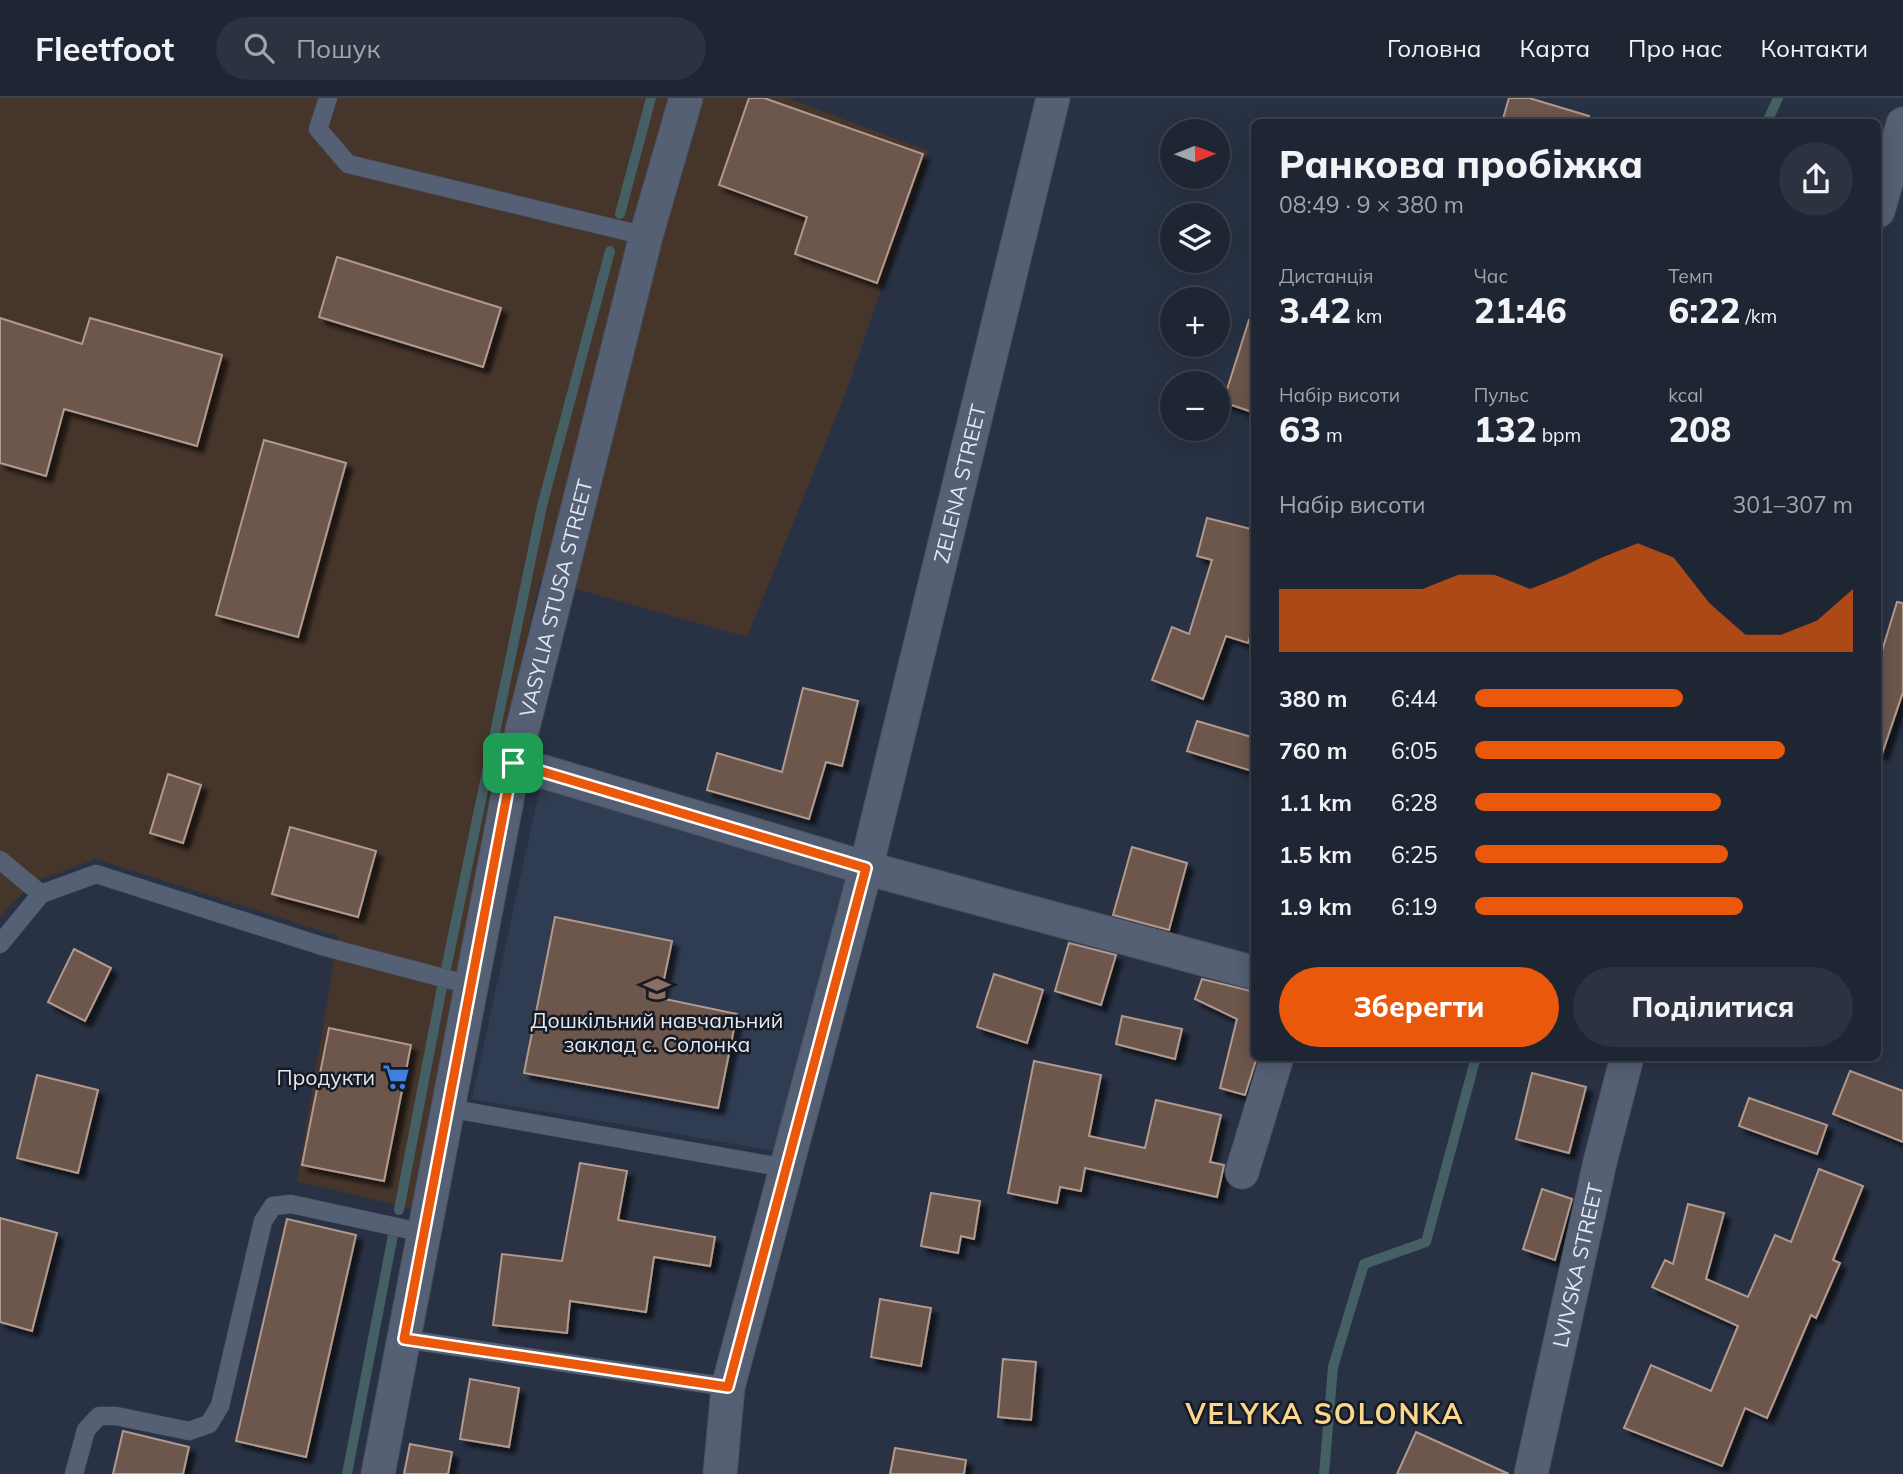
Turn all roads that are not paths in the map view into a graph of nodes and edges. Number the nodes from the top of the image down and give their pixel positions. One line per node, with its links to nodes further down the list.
1 (328, 98): 6 (lane)
2 (686, 98): 6 (street, VASYLIA STUSA STREET)
3 (1054, 98): 9 (street, ZELENA STREET)
4 (1903, 124): 5 (street)
5 (1881, 201)
6 (646, 236): 7 (street, VASYLIA STUSA STREET)
7 (513, 763): 9 (street); 13 (street, VASYLIA STUSA STREET)
8 (0, 860): 10 (lane)
9 (866, 868): 12 (street); 17 (street, ZELENA STREET)
10 (41, 894): 11 (lane); 13 (lane)
11 (0, 944)
12 (1251, 972)
13 (470, 985): 16 (street, VASYLIA STUSA STREET)
14 (1276, 1061): 18 (street)
15 (1626, 1061): 25 (street, LVIVSKA STREET)
16 (447, 1108): 17 (lane); 19 (street, VASYLIA STUSA STREET)
17 (786, 1168): 21 (street, ZELENA STREET)
18 (1242, 1172)
19 (424, 1233): 20 (street, VASYLIA STUSA STREET); 22 (lane)
20 (404, 1339): 21 (lane); 23 (street, VASYLIA STUSA STREET)
21 (728, 1387): 24 (street, ZELENA STREET)
22 (74, 1474)
23 (378, 1474)
24 (720, 1474)
25 (1531, 1474)

